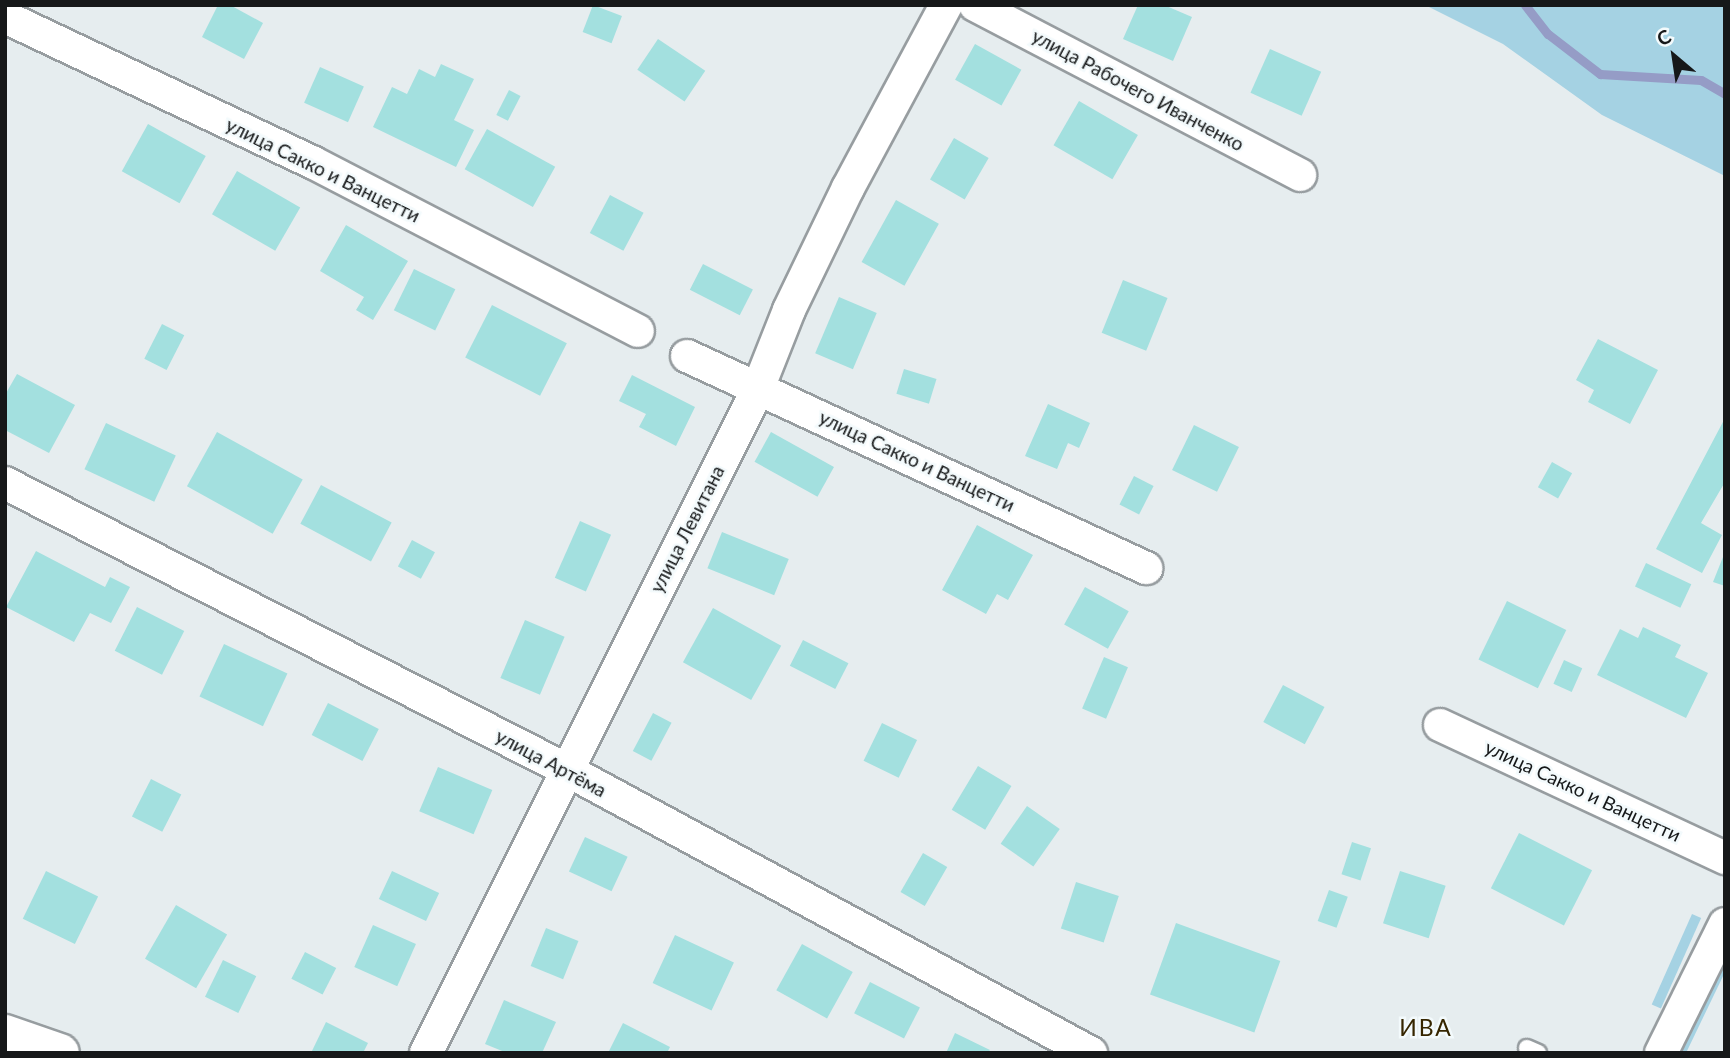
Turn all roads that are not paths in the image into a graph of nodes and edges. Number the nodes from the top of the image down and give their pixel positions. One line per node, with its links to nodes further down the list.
1 (946, 5): 7 (street, улица Левитана)
2 (975, 5): 4 (street, улица Рабочего Иванченко)
3 (5, 18): 5 (street, улица Сакко и Ванцетти)
4 (1300, 175)
5 (638, 331)
6 (687, 356): 7 (street, улица Сакко и Ванцетти)
7 (757, 391): 9 (street, улица Сакко и Ванцетти); 11 (street, улица Левитана)
8 (5, 483): 11 (street, улица Артёма)
9 (1146, 568)
10 (1440, 724): 12 (street, улица Сакко и Ванцетти)
11 (565, 769): 16 (street, улица Левитана); 17 (street, улица Артёма)
12 (1725, 858)
13 (1725, 924): 18 (street)
14 (5, 1034): 15 (street)
15 (60, 1053)
16 (426, 1053)
17 (1091, 1053)
18 (1661, 1053)

